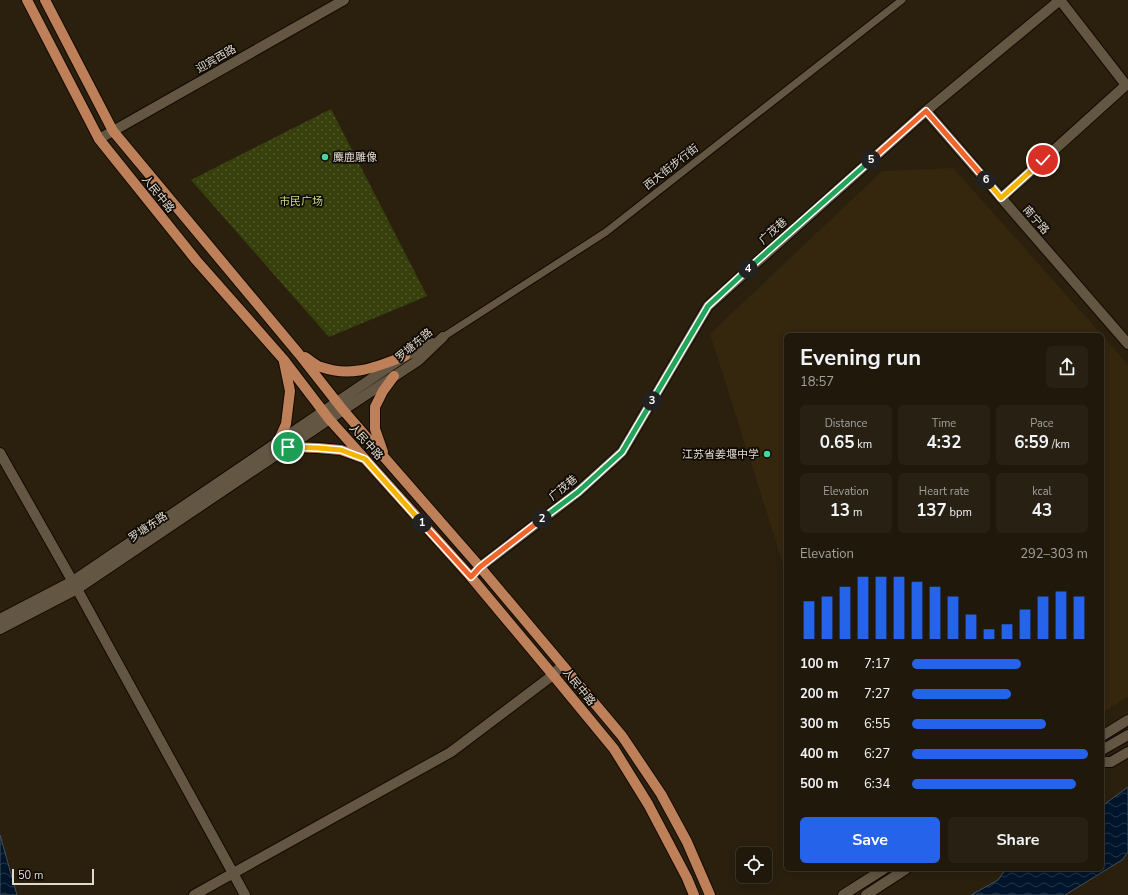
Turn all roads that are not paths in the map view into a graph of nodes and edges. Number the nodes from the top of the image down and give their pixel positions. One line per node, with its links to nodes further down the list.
1 (27, 0): 8 (main road, 人民中路)
2 (45, 0): 7 (main road, 人民中路)
3 (344, 0): 7 (street, 迎宾西路)
4 (902, 0): 10 (street, 西大街步行街)
5 (1060, 0): 6 (street, 广茂巷); 9 (street)
6 (926, 111): 9 (street, 南宁路); 23 (street, 广茂巷)
7 (113, 131): 8 (street, 迎宾西路); 12 (main road, 人民中路)
8 (99, 139): 14 (main road, 人民中路)
9 (1001, 198): 11 (street, 南宁路)
10 (442, 337): 13 (street, 罗塘东路); 15 (street, 罗塘东路)
11 (1128, 344)
12 (299, 354): 13 (main road); 16 (main road, 人民中路)
13 (405, 356): 16 (street, 罗塘东路)
14 (284, 360): 17 (main road, 人民中路); 18 (main road)
15 (394, 376): 16 (street, 罗塘东路); 21 (main road)
16 (339, 406): 17 (street, 罗塘东路); 21 (main road, 人民中路)
17 (326, 415): 18 (street, 罗塘东路); 19 (street, 罗塘东路); 22 (main road, 人民中路)
18 (278, 442): 25 (street, 罗塘东路)
19 (288, 447): 22 (main road); 25 (street, 罗塘东路)
20 (0, 453): 25 (street)
21 (384, 458): 23 (main road, 人民中路)
22 (365, 459): 24 (main road, 人民中路)
23 (480, 567): 24 (street, 广茂巷); 28 (main road, 人民中路)
24 (471, 577): 29 (main road, 人民中路)
25 (75, 585): 26 (street, 罗塘东路); 27 (street, 罗塘东路); 38 (street)
26 (0, 619)
27 (0, 629)
28 (562, 665): 29 (street); 40 (main road, 人民中路)
29 (553, 674): 38 (street); 39 (main road, 人民中路)
30 (1128, 720): 31 (street)
31 (1104, 735)
32 (1128, 735): 33 (street)
33 (1104, 749)
34 (1128, 752): 35 (street)
35 (1106, 762)
36 (881, 871): 47 (street)
37 (903, 871): 48 (street)
38 (234, 873): 41 (street); 42 (street)
39 (687, 878): 43 (main road); 44 (main road, 人民中路)
40 (706, 884): 45 (main road, 人民中路); 46 (main road)
41 (194, 895)
42 (245, 895)
43 (689, 895)
44 (694, 895)
45 (710, 895)
46 (718, 895)
47 (843, 895)
48 (866, 895)

